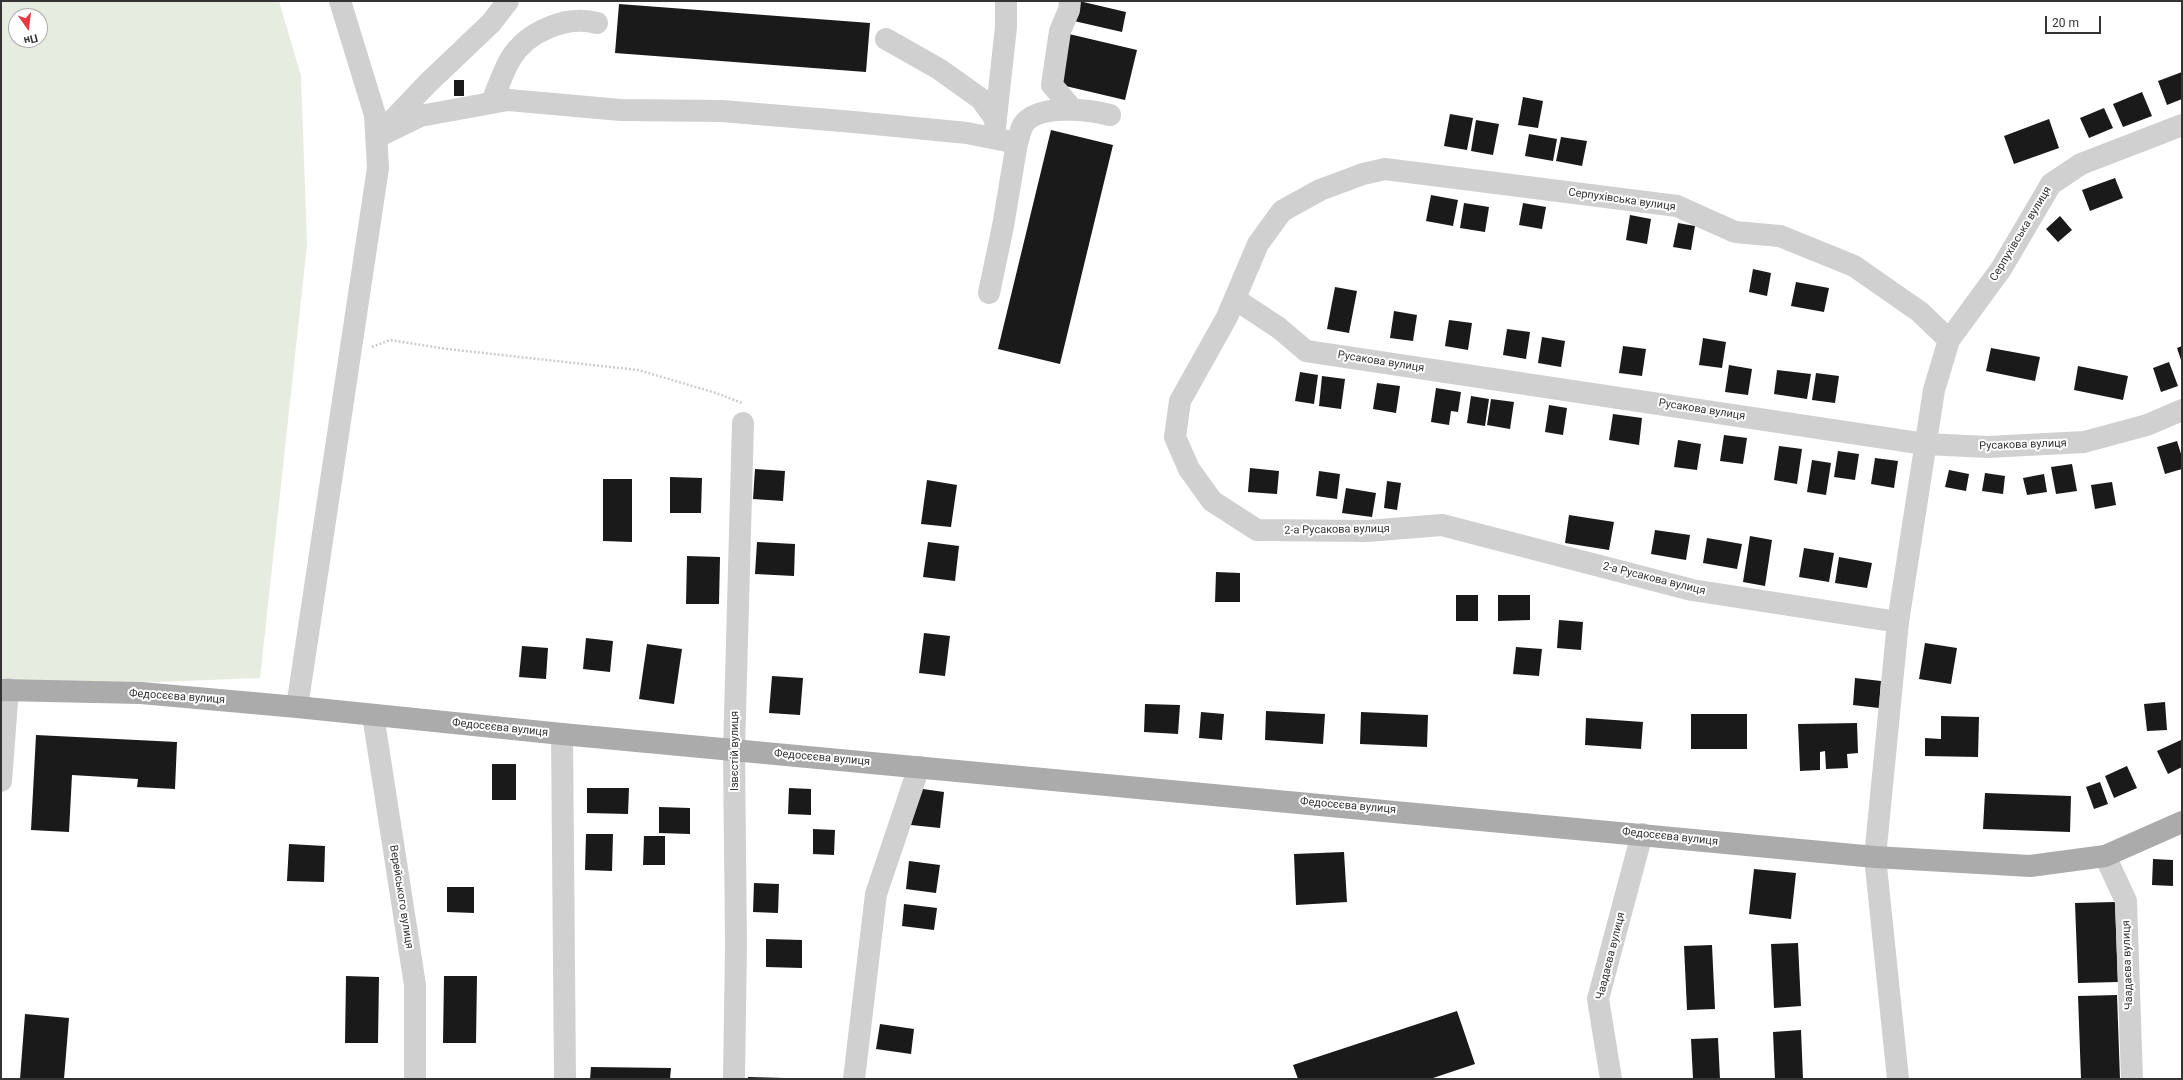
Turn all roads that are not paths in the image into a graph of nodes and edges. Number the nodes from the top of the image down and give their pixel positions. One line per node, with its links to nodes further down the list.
1 (340, 1): 12 (street)
2 (508, 1): 12 (street)
3 (1006, 1): 11 (street)
4 (1070, 1): 8 (street)
5 (597, 23): 7 (street)
6 (886, 39): 11 (street)
7 (491, 103): 11 (street); 12 (street)
8 (1073, 110): 9 (street); 13 (street)
9 (1110, 115)
10 (2182, 125): 17 (street, Серпухівська вулиця)
11 (995, 129): 13 (street)
12 (376, 137): 23 (street)
13 (1017, 143): 15 (street)
14 (1385, 169): 16 (street, 2-а Русакова вулиця); 17 (street, Серпухівська вулиця)
15 (989, 293)
16 (1235, 299): 20 (street, Русакова вулиця); 21 (street, 2-а Русакова вулиця)
17 (1949, 340): 20 (street)
18 (2182, 410): 20 (street, Русакова вулиця)
19 (742, 423): 26 (street, Ізвєстій вулиця)
20 (1925, 444): 21 (street)
21 (1898, 622): 32 (street)
22 (4, 689): 23 (main road, Федосєєва вулиця); 28 (street)
23 (297, 707): 24 (main road, Федосєєва вулиця)
24 (374, 715): 25 (main road, Федосєєва вулиця); 33 (street, Верейського вулиця)
25 (562, 734): 26 (main road, Федосєєва вулиця); 34 (street)
26 (734, 750): 27 (main road, Федосєєва вулиця); 35 (street, Ізвєстій вулиця)
27 (919, 767): 30 (main road, Федосєєва вулиця); 36 (street)
28 (1, 781)
29 (2182, 822): 31 (main road, Федосєєва вулиця)
30 (1642, 834): 32 (main road, Федосєєва вулиця); 37 (street, Чаадаєва вулиця)
31 (2105, 856): 32 (main road, Федосєєва вулиця); 39 (street, Чаадаєва вулиця)
32 (1875, 857): 38 (street)
33 (415, 1079)
34 (565, 1079)
35 (734, 1079)
36 (854, 1079)
37 (1611, 1079)
38 (1898, 1079)
39 (2132, 1079)

